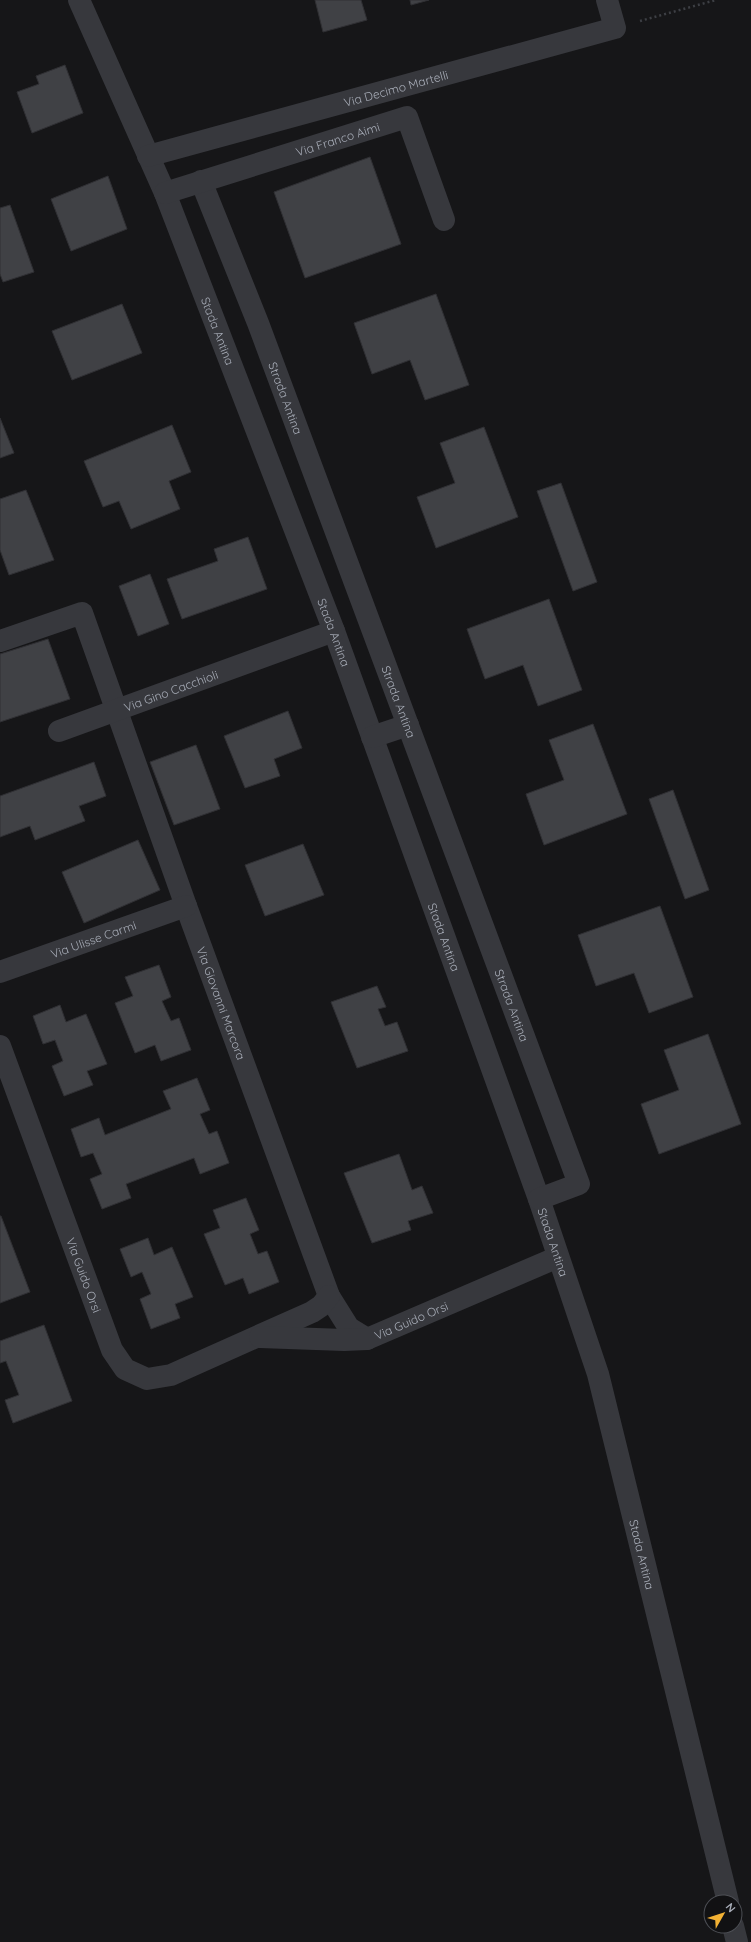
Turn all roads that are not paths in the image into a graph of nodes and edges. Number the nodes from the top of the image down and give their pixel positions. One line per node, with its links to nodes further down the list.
1 (79, 0): 3 (street, Stada Antina)
2 (606, 0): 3 (street, Via Decimo Martelli)
3 (148, 156): 5 (street, Stada Antina)
4 (201, 181): 5 (street, Via Franco Aimi); 6 (street, Via Franco Aimi); 10 (street, Strada Antina)
5 (165, 193): 7 (street, Stada Antina)
6 (444, 220)
7 (334, 631): 9 (street, Via Gino Cacchioli); 12 (street, Stada Antina)
8 (0, 641): 9 (street, Via Gino Cacchioli)
9 (117, 710): 11 (street); 13 (street, Via Giovanni Marcora)
10 (408, 725): 12 (street); 16 (street, Strada Antina)
11 (59, 731)
12 (372, 737): 16 (street, Stada Antina)
13 (186, 906): 14 (street, Via Ulisse Carmi); 18 (street, Via Giovanni Marcora)
14 (0, 972)
15 (0, 1046): 19 (street, Via Guido Orsi)
16 (539, 1199): 17 (street, Stada Antina)
17 (558, 1257): 20 (street, Via Guido Orsi); 21 (street, Stada Antina)
18 (329, 1296): 19 (street, Via Guido Orsi); 20 (street, Via Giovanni Marcora)
19 (255, 1337): 20 (street, Via Guido Orsi)
20 (367, 1339)
21 (726, 1894)

